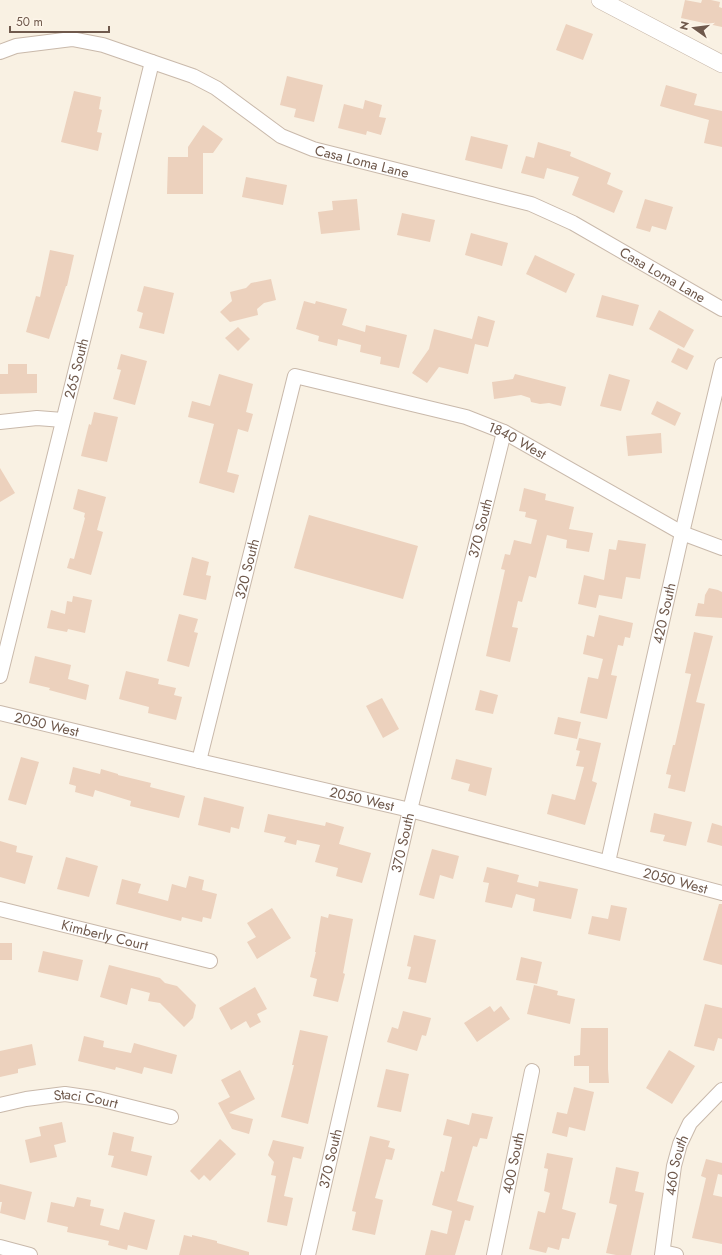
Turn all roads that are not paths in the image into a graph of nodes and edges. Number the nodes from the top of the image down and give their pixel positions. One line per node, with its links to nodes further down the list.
1 (600, 0): 2 (street)
2 (623, 5): 5 (street)
3 (0, 52): 4 (street, Casa Loma Lane)
4 (152, 62): 6 (street, Casa Loma Lane); 9 (street, 265 South)
5 (722, 64)
6 (722, 309)
7 (722, 365): 12 (street, 420 South)
8 (295, 376): 11 (street, 1840 West); 17 (street, 320 South)
9 (64, 420): 10 (street); 14 (street, 265 South)
10 (0, 422)
11 (504, 432): 12 (street, 1840 West); 18 (street, 370 South)
12 (682, 533): 13 (street, 1840 West); 19 (street, 420 South)
13 (722, 548)
14 (6, 627): 15 (street, 265 South)
15 (0, 676)
16 (0, 713): 17 (street, 2050 West)
17 (198, 761): 18 (street, 2050 West)
18 (410, 810): 19 (street, 2050 West); 30 (street, 370 South)
19 (608, 862): 20 (street, 2050 West)
20 (722, 893)
21 (0, 909): 22 (street, Kimberly Court)
22 (210, 961)
23 (532, 1071): 31 (street, 400 South)
24 (722, 1090): 28 (street, 460 South)
25 (0, 1105): 26 (street, Staci Court)
26 (171, 1117)
27 (0, 1247): 29 (street)
28 (667, 1254)
29 (30, 1255)
30 (308, 1255)
31 (494, 1255)

